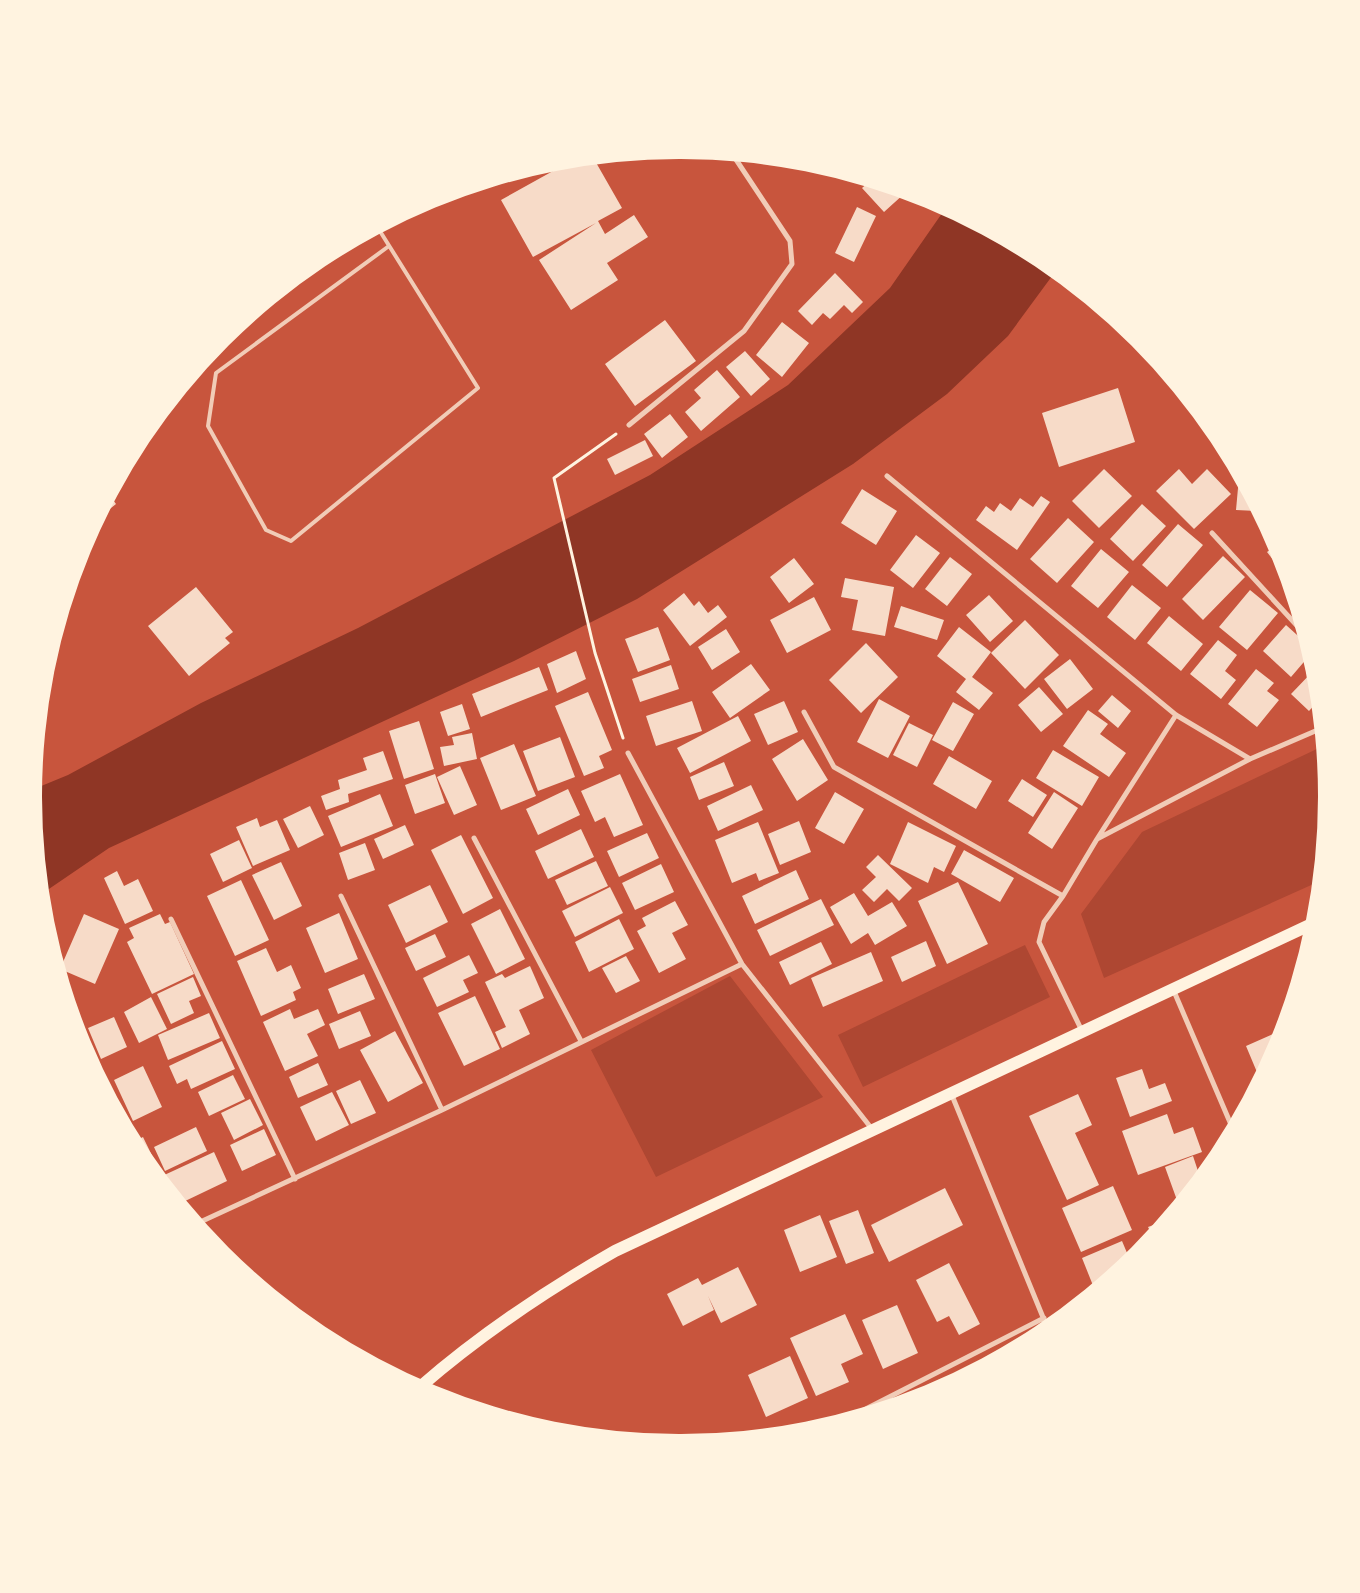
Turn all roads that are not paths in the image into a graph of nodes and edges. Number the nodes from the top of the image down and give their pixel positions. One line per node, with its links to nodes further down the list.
1 (737, 161): 4 (street)
2 (381, 234): 3 (lane)
3 (389, 246): 3 (lane)
4 (629, 425)
5 (887, 476): 9 (street)
6 (1212, 533): 7 (street)
7 (1293, 621)
8 (804, 712): 16 (street)
9 (1176, 716): 12 (street); 14 (street)
10 (1314, 732): 12 (street)
11 (628, 753): 19 (street)
12 (1250, 759): 14 (street)
13 (474, 838): 22 (street)
14 (1097, 839): 16 (street)
15 (341, 896): 24 (street)
16 (1063, 896): 21 (street)
17 (172, 919): 27 (street)
18 (1303, 928): 20 (main road)
19 (742, 964): 22 (street); 26 (street)
20 (1173, 989): 21 (main road); 25 (street)
21 (1082, 1031): 23 (main road)
22 (581, 1041): 24 (street)
23 (951, 1093): 26 (main road); 29 (street)
24 (442, 1110): 27 (street)
25 (1229, 1120)
26 (872, 1129): 30 (main road)
27 (295, 1179): 28 (street)
28 (204, 1220)
29 (1044, 1318): 31 (street)
30 (427, 1381)
31 (881, 1401)

